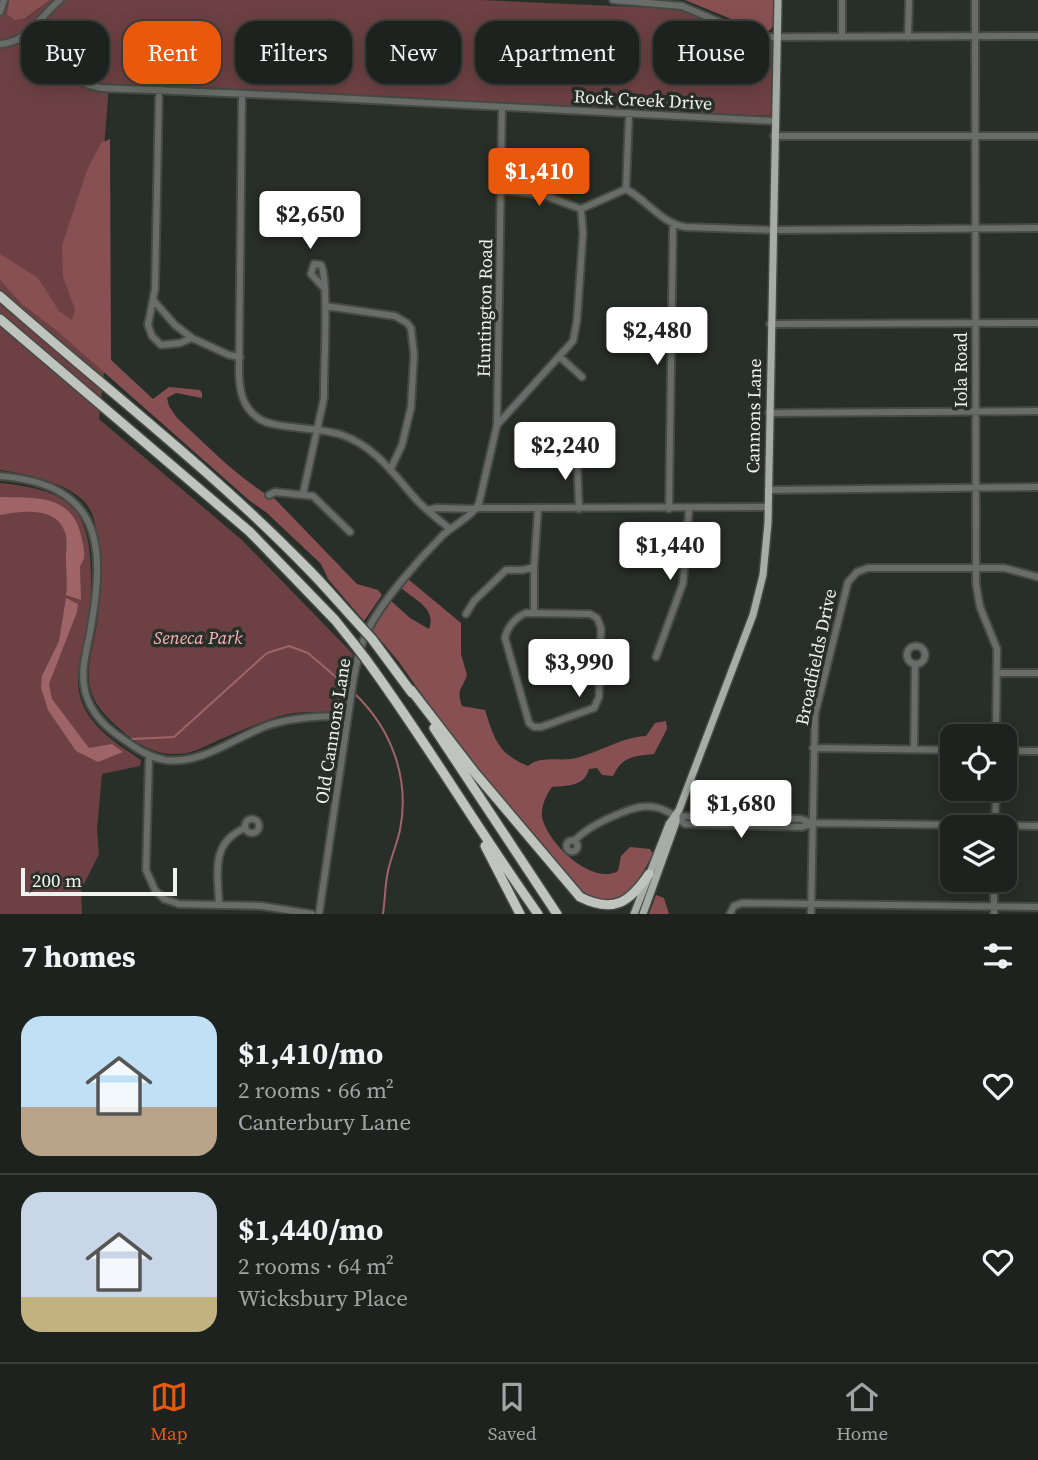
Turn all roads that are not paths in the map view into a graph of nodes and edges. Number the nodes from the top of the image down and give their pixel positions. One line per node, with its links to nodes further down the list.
1 (4, 0): 8 (street)
2 (60, 0): 9 (street)
3 (612, 0): 15 (street)
4 (778, 0): 15 (main road, Cannons Lane)
5 (842, 0): 11 (street)
6 (909, 0): 12 (street)
7 (975, 0): 13 (street, Iola Road)
8 (0, 12)
9 (40, 21)
10 (1038, 36): 13 (street)
11 (842, 37): 12 (street); 15 (street)
12 (908, 37): 13 (street)
13 (975, 37): 24 (street, Iola Road)
14 (21, 38): 16 (street)
15 (777, 38): 22 (main road, Cannons Lane)
16 (0, 44)
17 (86, 84): 18 (street, Rock Creek Drive)
18 (159, 90): 19 (street, Rock Creek Drive); 35 (street)
19 (242, 94): 20 (street, Rock Creek Drive); 42 (street)
20 (502, 107): 21 (street, Rock Creek Drive); 27 (street, Huntington Road)
21 (629, 113): 22 (street, Rock Creek Drive); 26 (street)
22 (775, 121): 23 (main road, Cannons Lane)
23 (774, 136): 24 (street); 32 (main road, Cannons Lane)
24 (976, 136): 25 (street); 31 (street, Iola Road)
25 (1038, 136)
26 (626, 189): 28 (street); 29 (street)
27 (501, 190): 28 (street); 48 (street, Huntington Road)
28 (581, 209): 43 (street)
29 (673, 226): 32 (street); 62 (street)
30 (1038, 228): 31 (street)
31 (975, 229): 32 (street); 38 (street, Iola Road)
32 (772, 230): 40 (main road, Cannons Lane)
33 (325, 289): 36 (street)
34 (0, 296): 76 (highway, bridge)
35 (154, 301): 41 (street); 41 (street)
36 (325, 306): 49 (street); 51 (street)
37 (0, 319): 85 (highway, bridge)
38 (975, 323): 39 (street); 40 (street); 45 (street, Iola Road)
39 (1038, 323)
40 (770, 324): 47 (main road, Cannons Lane)
41 (192, 338): 42 (street)
42 (240, 357): 49 (street)
43 (561, 357): 44 (street); 48 (street)
44 (582, 377)
45 (976, 411): 46 (street); 47 (street); 54 (street, Iola Road)
46 (1038, 411)
47 (769, 414): 55 (main road, Cannons Lane)
48 (497, 425): 59 (street, Huntington Road)
49 (318, 428): 51 (street); 56 (street)
50 (577, 455): 61 (street)
51 (391, 468): 64 (street)
52 (0, 477): 84 (street)
53 (1038, 487): 54 (street)
54 (976, 488): 55 (street); 68 (street, Iola Road)
55 (769, 490): 58 (main road, Cannons Lane)
56 (303, 494): 57 (street); 66 (street)
57 (269, 495)
58 (768, 507): 63 (street); 86 (main road, Cannons Lane)
59 (476, 509): 60 (street); 64 (street); 65 (street, Old Cannons Lane)
60 (538, 509): 61 (street); 67 (street)
61 (579, 509): 62 (street)
62 (669, 509): 63 (street)
63 (689, 509): 72 (street)
64 (428, 510): 65 (street)
65 (450, 529): 77 (street, Old Cannons Lane)
66 (350, 532)
67 (534, 566): 70 (street); 71 (street)
68 (976, 568): 69 (street); 74 (street, Iola Road); 79 (street, Broadfields Drive)
69 (1038, 578)
70 (534, 613): 70 (street)
71 (466, 614)
72 (656, 657)
73 (915, 664): 80 (street)
74 (997, 673): 75 (street); 78 (street, Iola Road)
75 (1038, 673)
76 (411, 690): 95 (highway); 104 (highway)
77 (348, 716): 84 (street); 101 (street, Old Cannons Lane)
78 (996, 724)
79 (813, 748): 80 (street); 87 (street, Broadfields Drive)
80 (914, 749): 81 (street)
81 (940, 750)
82 (1017, 751): 83 (street)
83 (1038, 751)
84 (146, 754): 97 (street)
85 (459, 799): 102 (highway); 103 (highway)
86 (676, 816): 87 (street); 92 (street); 93 (main road, Cannons Lane)
87 (812, 823): 88 (street); 96 (street, Broadfields Drive)
88 (940, 826)
89 (1017, 826): 90 (street)
90 (1038, 826)
91 (245, 828): 97 (street)
92 (574, 841)
93 (651, 873): 95 (highway); 106 (main road, Cannons Lane); 107 (main road, Cannons Lane)
94 (994, 892): 99 (street)
95 (580, 897): 105 (highway)
96 (811, 904): 99 (street); 108 (street); 109 (street, Broadfields Drive)
97 (219, 905): 100 (street)
98 (1038, 907): 99 (street)
99 (994, 910)
100 (312, 914)
101 (319, 914)
102 (520, 914)
103 (538, 914)
104 (556, 914)
105 (595, 914)
106 (634, 914)
107 (643, 914)
108 (730, 914)
109 (811, 914)

